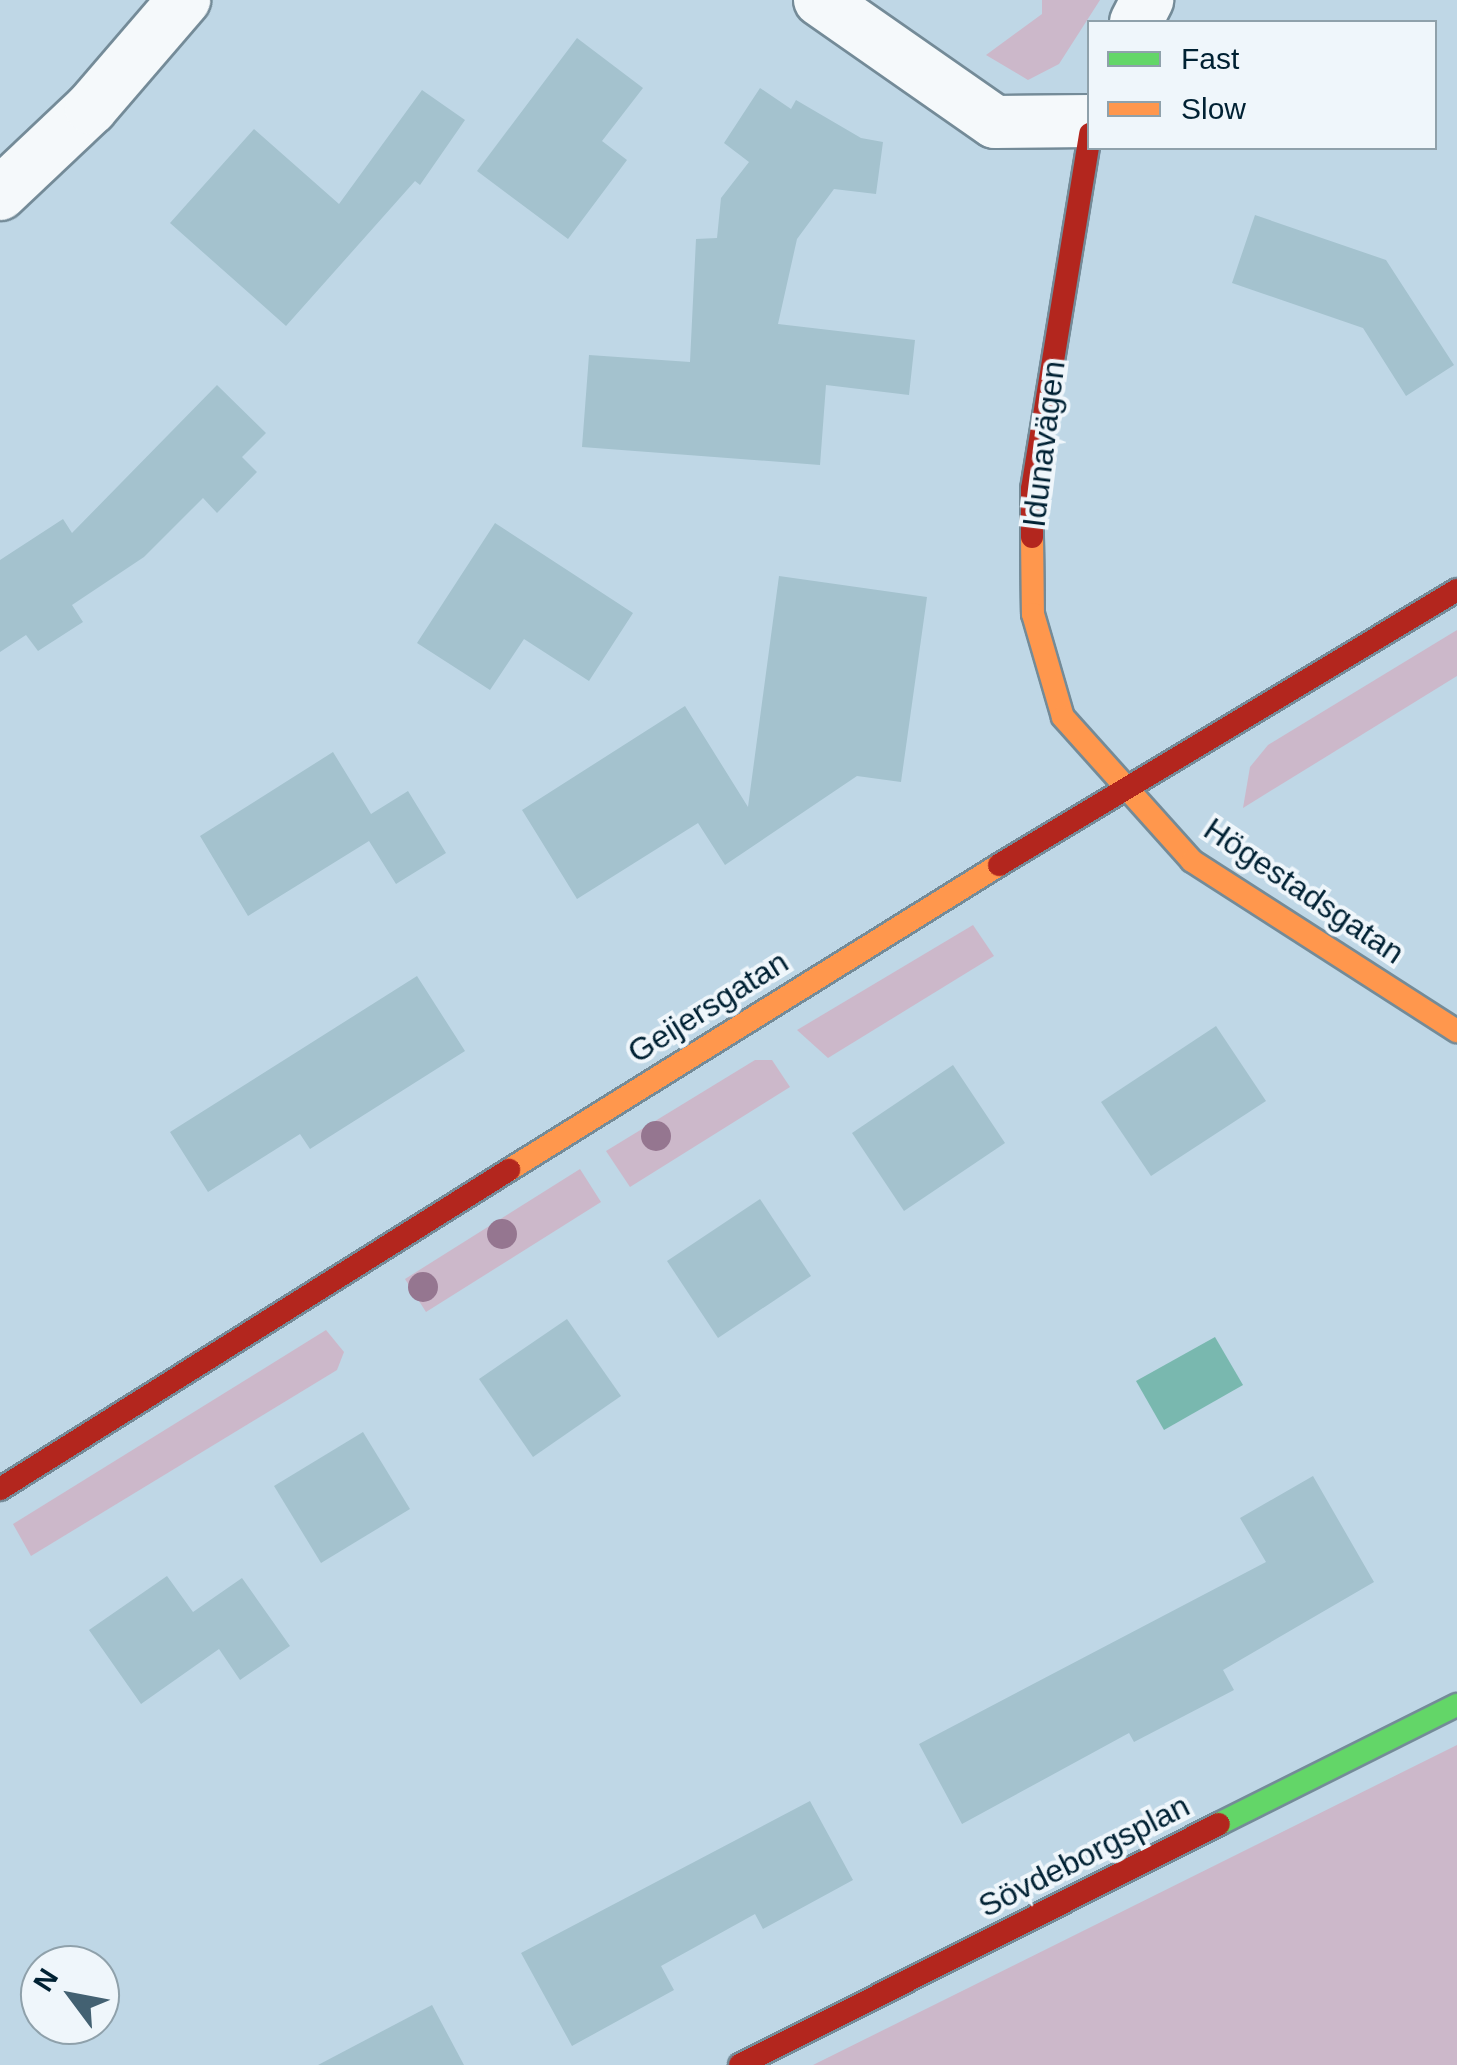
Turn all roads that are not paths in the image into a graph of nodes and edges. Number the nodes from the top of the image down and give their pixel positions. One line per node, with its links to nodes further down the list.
1 (184, 0): 5 (street)
2 (820, 0): 3 (street)
3 (1087, 121)
4 (1087, 150): 7 (street, Idunavägen)
5 (0, 194)
6 (1457, 590): 7 (street, Geijersgatan)
7 (1127, 789): 8 (street, Högestadsgatan); 9 (street, Geijersgatan)
8 (1457, 1032)
9 (0, 1489)
10 (1457, 1705): 11 (street, Sövdeborgsplan)
11 (740, 2065)

